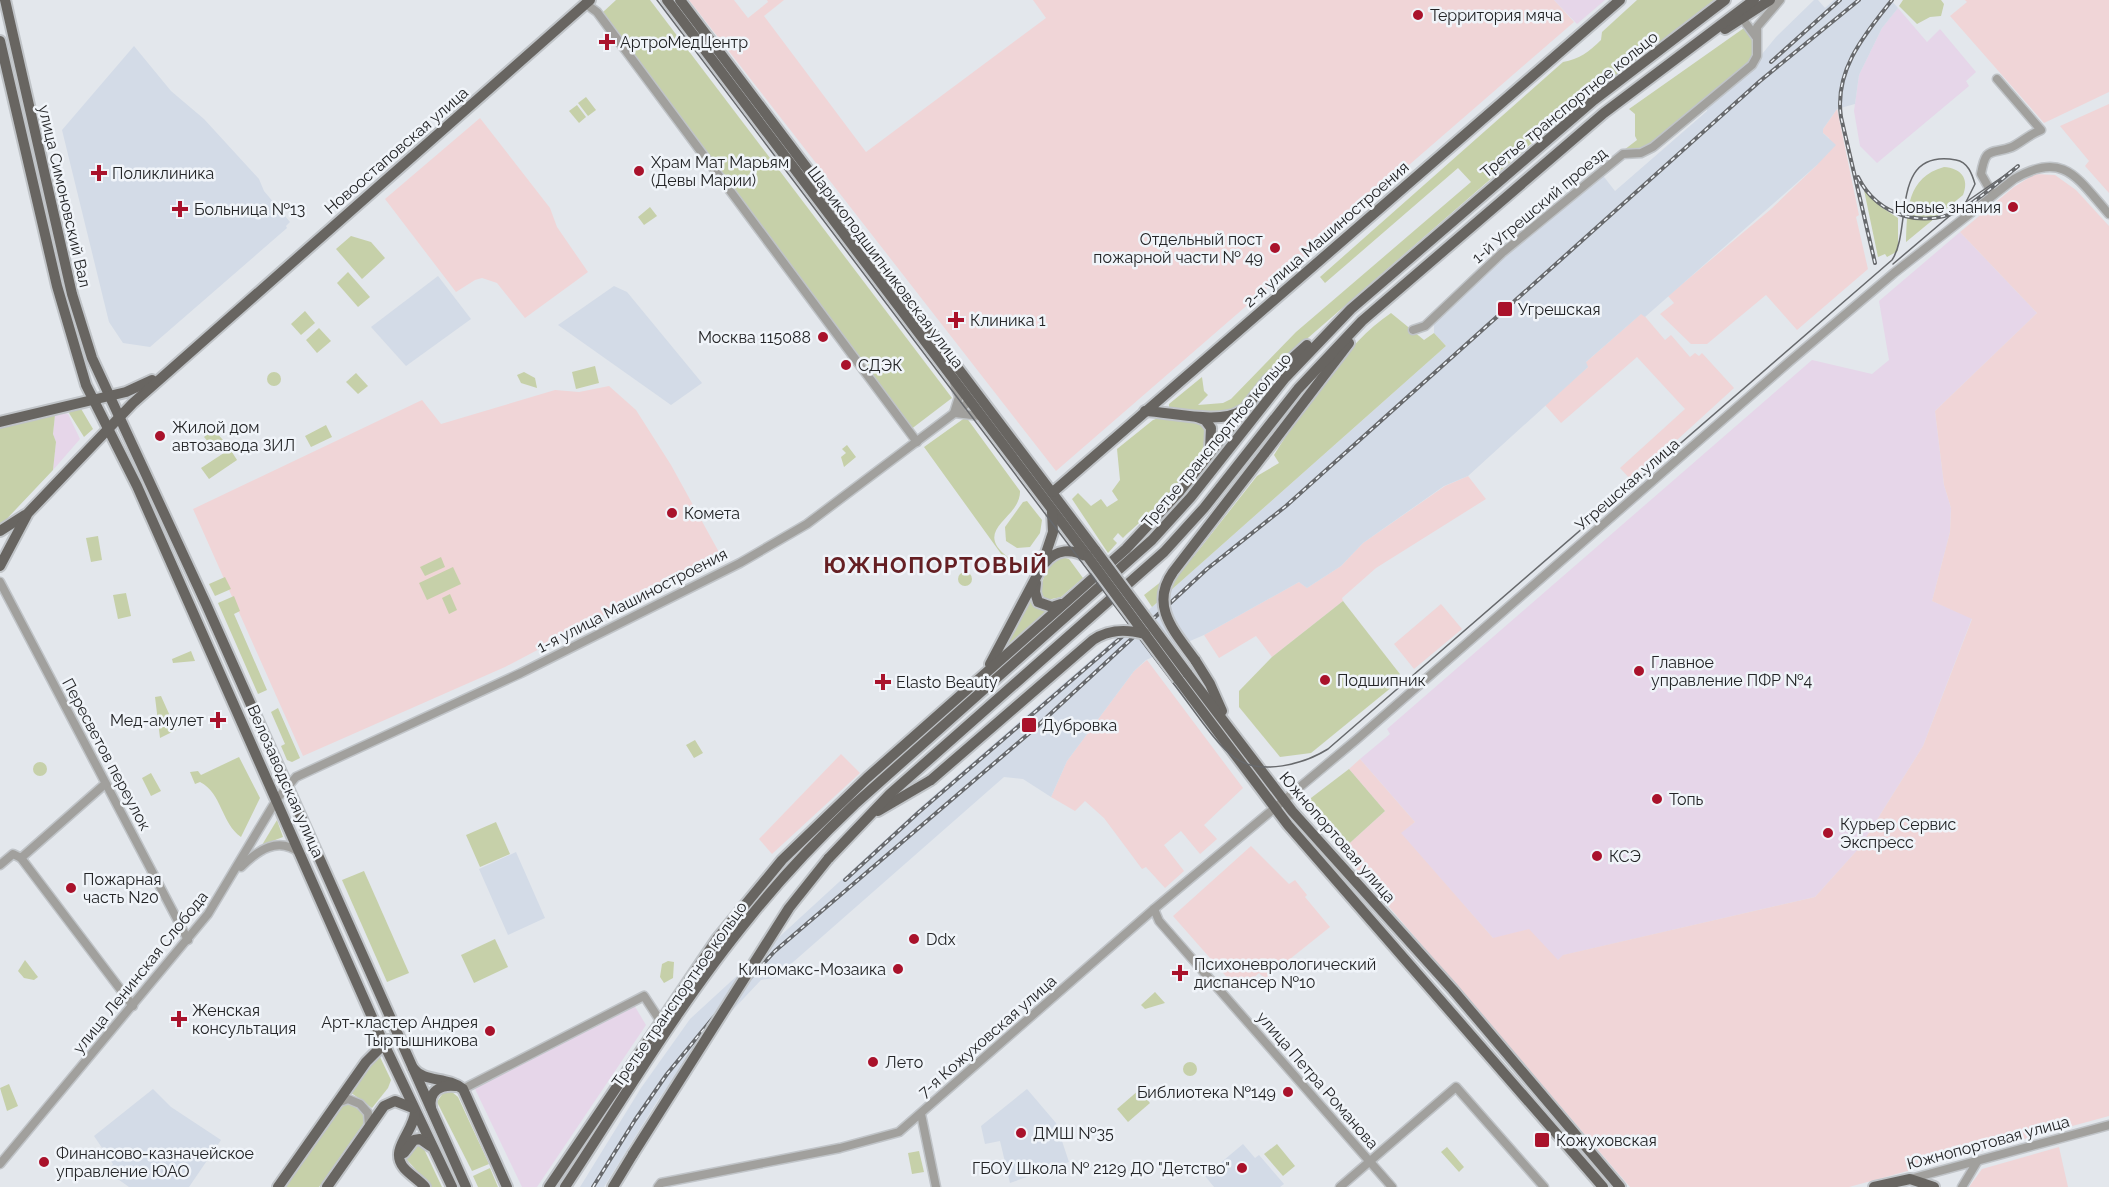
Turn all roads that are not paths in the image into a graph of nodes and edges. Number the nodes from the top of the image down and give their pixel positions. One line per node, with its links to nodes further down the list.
1 (667, 0): 24 (main road, Шарикоподшипниковская улица)
2 (680, 0): 23 (main road, Шарикоподшипниковская улица)
3 (1620, 0): 30 (main road, 2-я улица Машиностроения)
4 (1725, 0): 18 (main road, Третье транспортное кольцо)
5 (1754, 0): 13 (main road, Третье транспортное кольцо)
6 (1770, 0): 10 (main road)
7 (1780, 0): 11 (street, 1-й Угрешский проезд)
8 (3, 1): 20 (main road, улица Симоновский Вал)
9 (588, 2): 22 (main road, Новоостаповская улица); 37 (street)
10 (1742, 18): 11 (street); 13 (main road)
11 (1756, 38): 19 (street, 1-й Угрешский проезд)
12 (0, 41): 21 (main road, улица Симоновский Вал)
13 (1678, 56): 17 (main road, Третье транспортное кольцо)
14 (1997, 79): 15 (street)
15 (1993, 195): 16 (street, Угрешская улица); 61 (street, Угрешская улица)
16 (2109, 214)
17 (1385, 301): 56 (main road, bridge); 62 (main road, Третье транспортное кольцо)
18 (1351, 309): 28 (main road); 67 (main road, Третье транспортное кольцо)
19 (1413, 330)
20 (90, 354): 21 (street); 25 (main road, улица Симоновский Вал)
21 (76, 358): 26 (main road, улица Симоновский Вал)
22 (168, 370): 25 (main road, Новоостаповская улица); 34 (main road, Новоостаповская улица)
23 (968, 379): 27 (street); 29 (main road, Шарикоподшипниковская улица)
24 (954, 383): 27 (main road, Шарикоподшипниковская улица); 31 (street)
25 (110, 395): 26 (main road, Новоостаповская улица); 34 (main road, Велозаводская улица)
26 (92, 399): 35 (main road, Новоостаповская улица); 36 (main road, Велозаводская улица)
27 (969, 402): 29 (street); 31 (street, 1-я улица Машиностроения); 33 (main road, Шарикоподшипниковская улица)
28 (1246, 407): 32 (main road); 39 (main road)
29 (990, 408): 43 (main road, Шарикоподшипниковская улица)
30 (1146, 411): 32 (main road); 41 (main road, 2-я улица Машиностроения)
31 (954, 413): 33 (street); 37 (street, 1-я улица Машиностроения)
32 (1191, 415): 39 (main road)
33 (980, 416): 42 (main road, Шарикоподшипниковская улица)
34 (120, 417): 36 (main road, Новоостаповская улица); 59 (main road, Велозаводская улица)
35 (0, 422)
36 (108, 429): 38 (main road, Новоостаповская улица); 40 (main road, Велозаводская улица)
37 (917, 442): 59 (street, 1-я улица Машиностроения)
38 (93, 444): 40 (main road); 45 (main road, Новоостаповская улица)
39 (1207, 456): 52 (main road)
40 (124, 461): 60 (main road, Велозаводская улица)
41 (1067, 480): 43 (main road, 2-я улица Машиностроения); 46 (main road)
42 (1036, 490): 43 (main road); 44 (main road, Южнопортовая улица)
43 (1053, 492): 44 (main road); 46 (main road, Южнопортовая улица)
44 (1052, 511): 48 (main road, Южнопортовая улица); 50 (main road)
45 (28, 513): 47 (main road); 49 (main road)
46 (1076, 523): 48 (main road, Южнопортовая улица)
47 (0, 531)
48 (1092, 554): 50 (main road); 53 (main road, Южнопортовая улица, bridge); 54 (main road, Южнопортовая улица, bridge)
49 (0, 566)
50 (1040, 572): 52 (main road); 55 (main road)
51 (0, 582): 58 (street, Пересветов переулок)
52 (1069, 599): 55 (main road)
53 (1144, 634): 54 (main road, Южнопортовая улица, bridge); 62 (main road, bridge)
54 (1183, 676): 56 (main road, Южнопортовая улица); 57 (main road, Южнопортовая улица)
55 (975, 683): 69 (main road)
56 (1228, 725): 57 (main road, Южнопортовая улица)
57 (1238, 748): 61 (main road, Южнопортовая улица)
58 (105, 784): 64 (street); 70 (street, Пересветов переулок)
59 (286, 786): 60 (street, улица Ленинская Слобода); 73 (main road, Велозаводская улица)
60 (277, 799): 63 (main road, Велозаводская улица); 66 (street, улица Ленинская Слобода)
61 (1280, 805): 68 (street, 7-я Кожуховская улица); 74 (main road, Южнопортовая улица); 76 (main road, Южнопортовая улица)
62 (846, 838): 94 (main road, Третье транспортное кольцо, bridge)
63 (303, 856): 66 (street); 75 (main road, Велозаводская улица)
64 (21, 858): 65 (street); 71 (street)
65 (0, 865)
66 (234, 873): 70 (street, улица Ленинская Слобода)
67 (782, 879): 69 (main road); 101 (main road, Третье транспортное кольцо)
68 (1154, 909): 84 (street, 7-я Кожуховская улица); 89 (street, улица Петра Романова)
69 (724, 929): 72 (main road)
70 (188, 940): 71 (street, улица Ленинская Слобода)
71 (133, 1006): 91 (street, улица Ленинская Слобода)
72 (661, 1022): 80 (street); 100 (main road)
73 (396, 1036): 75 (main road); 78 (main road, Велозаводская улица)
74 (1493, 1037): 76 (street); 77 (main road, Южнопортовая улица)
75 (383, 1042): 81 (main road); 83 (main road, Велозаводская улица)
76 (1482, 1047): 79 (main road, Южнопортовая улица)
77 (1506, 1054): 79 (street); 108 (main road, Южнопортовая улица)
78 (407, 1061): 80 (main road); 82 (main road, Велозаводская улица)
79 (1496, 1062): 107 (main road, Южнопортовая улица)
80 (461, 1088): 82 (main road); 99 (main road)
81 (336, 1103): 86 (street); 95 (main road)
82 (431, 1110): 98 (main road, Велозаводская улица)
83 (415, 1111): 86 (main road); 87 (main road, Велозаводская улица); 88 (main road)
84 (921, 1114): 102 (street, 7-я Кожуховская улица); 103 (street)
85 (2109, 1125): 90 (street, Южнопортовая улица)
86 (369, 1126): 96 (main road)
87 (434, 1151): 88 (main road); 93 (main road, Велозаводская улица)
88 (401, 1162): 97 (main road)
89 (1370, 1162): 104 (street); 105 (street, улица Петра Романова); 106 (street)
90 (1977, 1162): 92 (street, Южнопортовая улица); 111 (street)
91 (0, 1164)
92 (1910, 1179): 109 (main road, Южнопортовая улица); 110 (main road)
93 (450, 1183)
94 (614, 1186)
95 (278, 1187)
96 (327, 1187)
97 (425, 1187)
98 (465, 1187)
99 (507, 1187)
100 (549, 1187)
101 (565, 1187)
102 (658, 1187)
103 (936, 1187)
104 (1340, 1187)
105 (1392, 1187)
106 (1544, 1187)
107 (1603, 1187)
108 (1620, 1187)
109 (1874, 1187)
110 (1934, 1187)
111 (1962, 1187)

